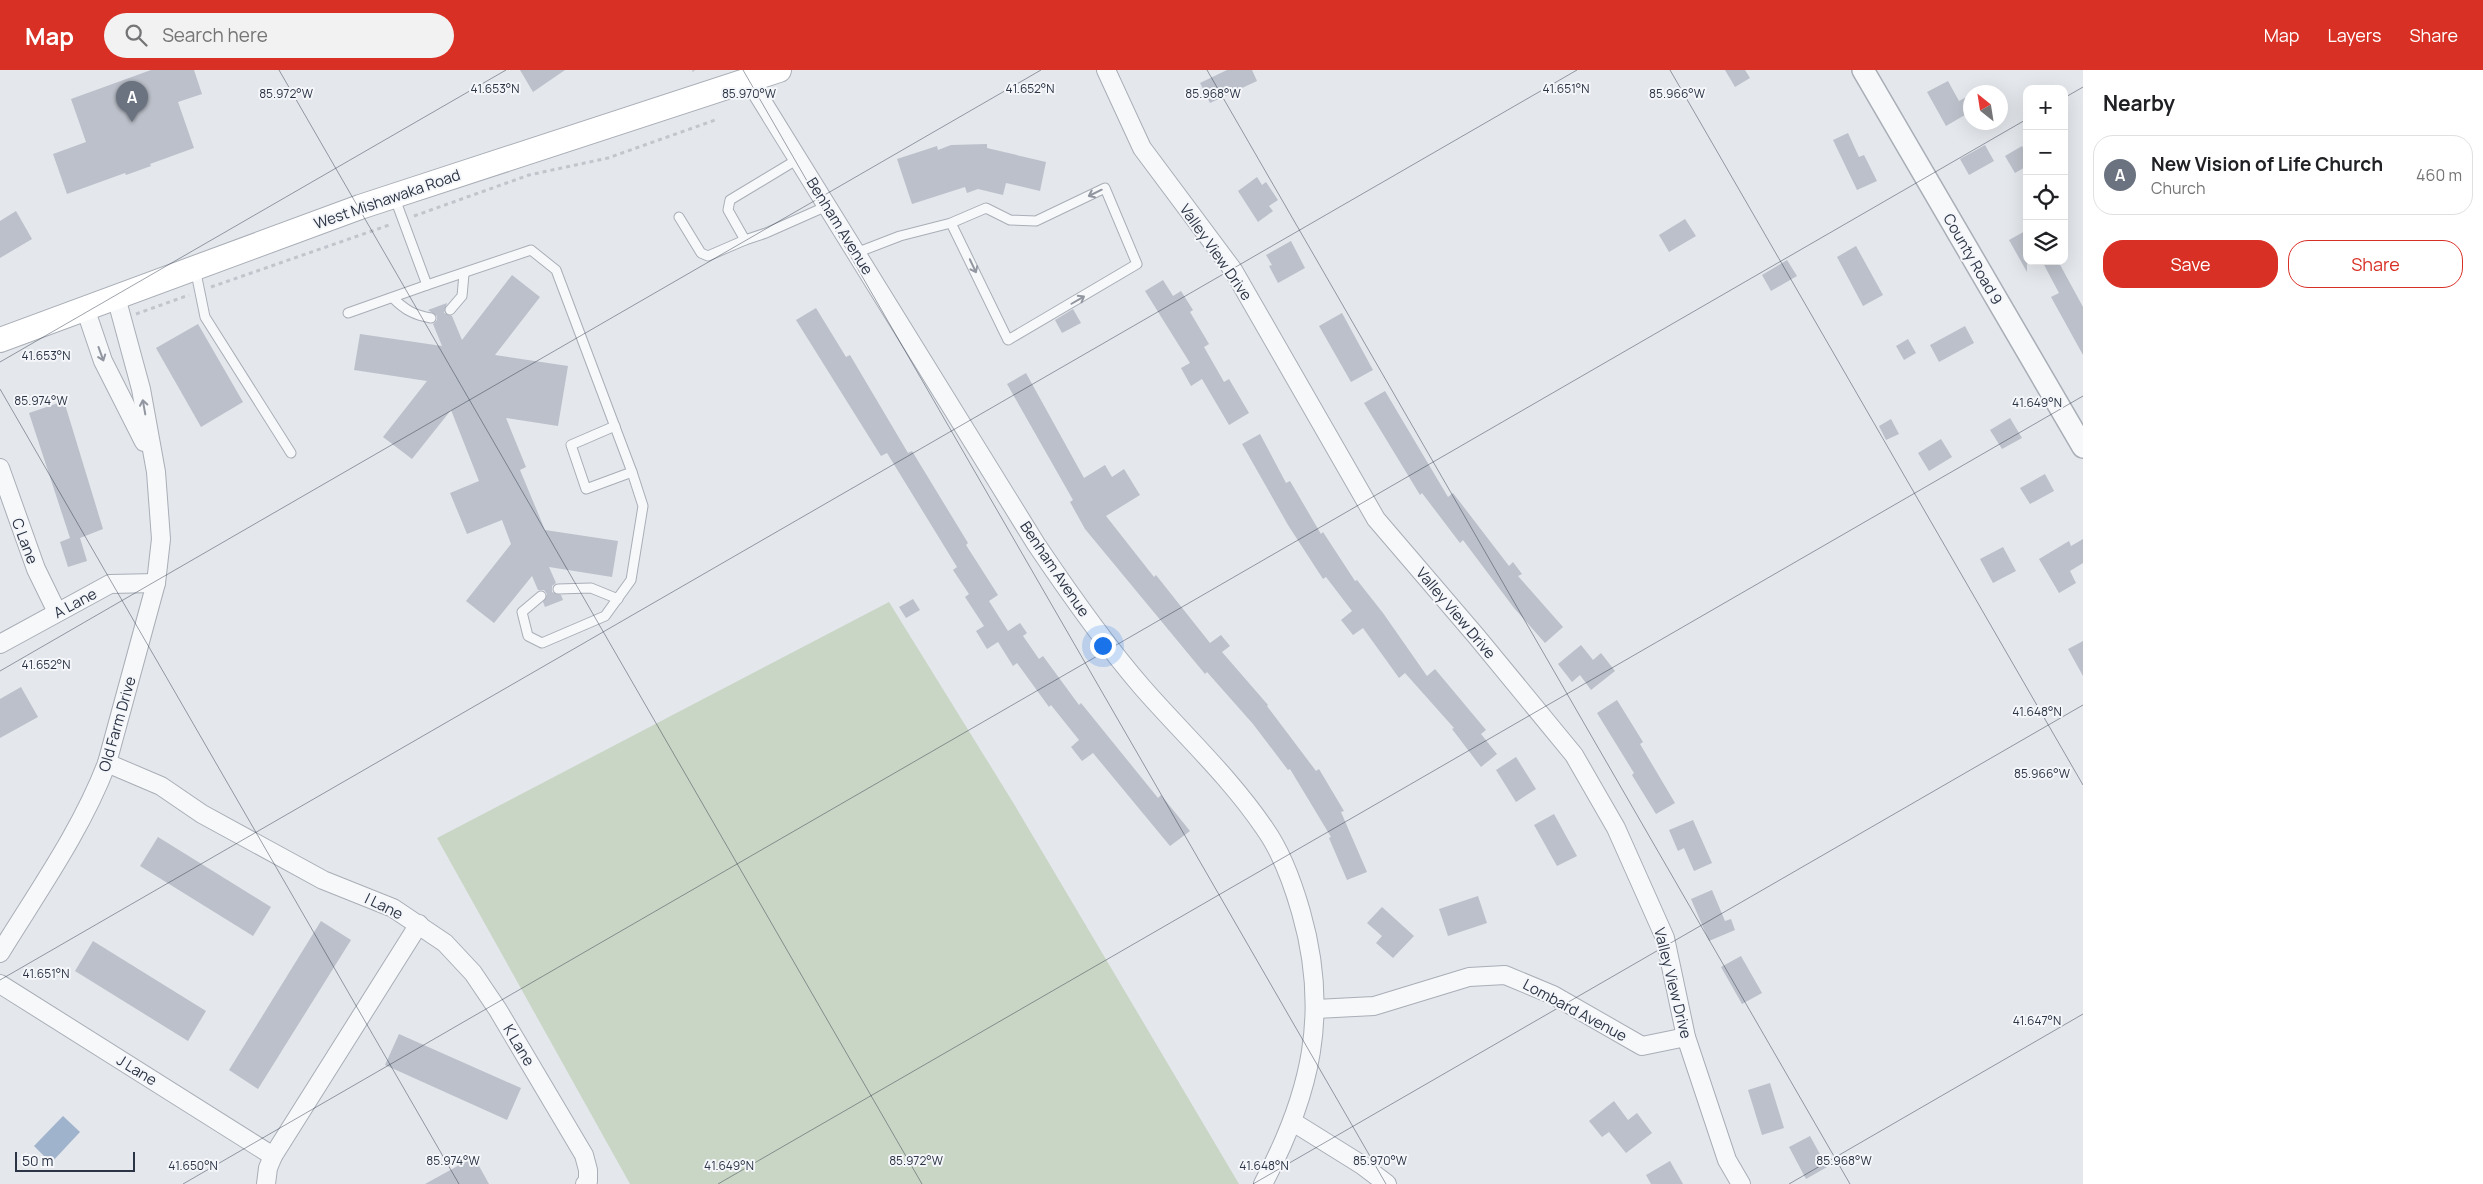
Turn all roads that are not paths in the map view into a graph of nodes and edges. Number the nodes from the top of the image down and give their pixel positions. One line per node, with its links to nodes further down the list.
1 (779, 70): 4 (main road, West Mishawaka Road)
2 (1106, 70): 39 (street, Valley View Drive)
3 (1863, 70): 23 (street, County Road 9)
4 (746, 75): 5 (street, Benham Avenue); 6 (main road, West Mishawaka Road)
5 (798, 159): 7 (street, Benham Avenue); 10 (lane)
6 (394, 196): 12 (main road, West Mishawaka Road); 14 (lane)
7 (827, 206): 10 (lane); 11 (street, Benham Avenue)
8 (679, 217): 10 (lane)
9 (951, 223): 9 (lane, one-way to 9); 11 (lane)
10 (745, 240)
11 (856, 253): 38 (street, Benham Avenue)
12 (195, 268): 15 (main road, West Mishawaka Road); 24 (lane)
13 (464, 274): 14 (lane); 18 (lane); 22 (lane)
14 (427, 285): 16 (lane)
15 (116, 297): 17 (main road, West Mishawaka Road); 26 (street, Old Farm Drive, one-way to 15)
16 (393, 298): 19 (lane); 20 (lane)
17 (85, 308): 21 (main road, West Mishawaka Road); 26 (street, Old Farm Drive, one-way to 26)
18 (450, 310)
19 (348, 313)
20 (431, 318)
21 (0, 340)
22 (615, 426): 27 (lane); 27 (lane)
23 (2083, 447)
24 (291, 453)
25 (0, 468): 32 (street, C Lane)
26 (156, 472): 28 (street, Old Farm Drive)
27 (632, 472): 31 (lane)
28 (156, 583): 32 (street, A Lane); 34 (street, Old Farm Drive)
29 (558, 589): 31 (lane)
30 (541, 596): 31 (lane)
31 (618, 599)
32 (57, 612): 33 (street, A Lane)
33 (0, 644)
34 (107, 763): 35 (street, I Lane); 36 (street, Old Farm Drive)
35 (418, 924): 41 (street, I Lane); 43 (street, K Lane)
36 (0, 953)
37 (0, 984): 41 (street, J Lane)
38 (1316, 1009): 39 (street, Lombard Avenue); 40 (street, Benham Avenue)
39 (1686, 1037): 46 (street, Valley View Drive)
40 (1293, 1122): 44 (street, Benham Avenue); 45 (street)
41 (273, 1156): 42 (street, I Lane)
42 (266, 1184)
43 (585, 1184)
44 (1263, 1184)
45 (1387, 1184)
46 (1741, 1184)

